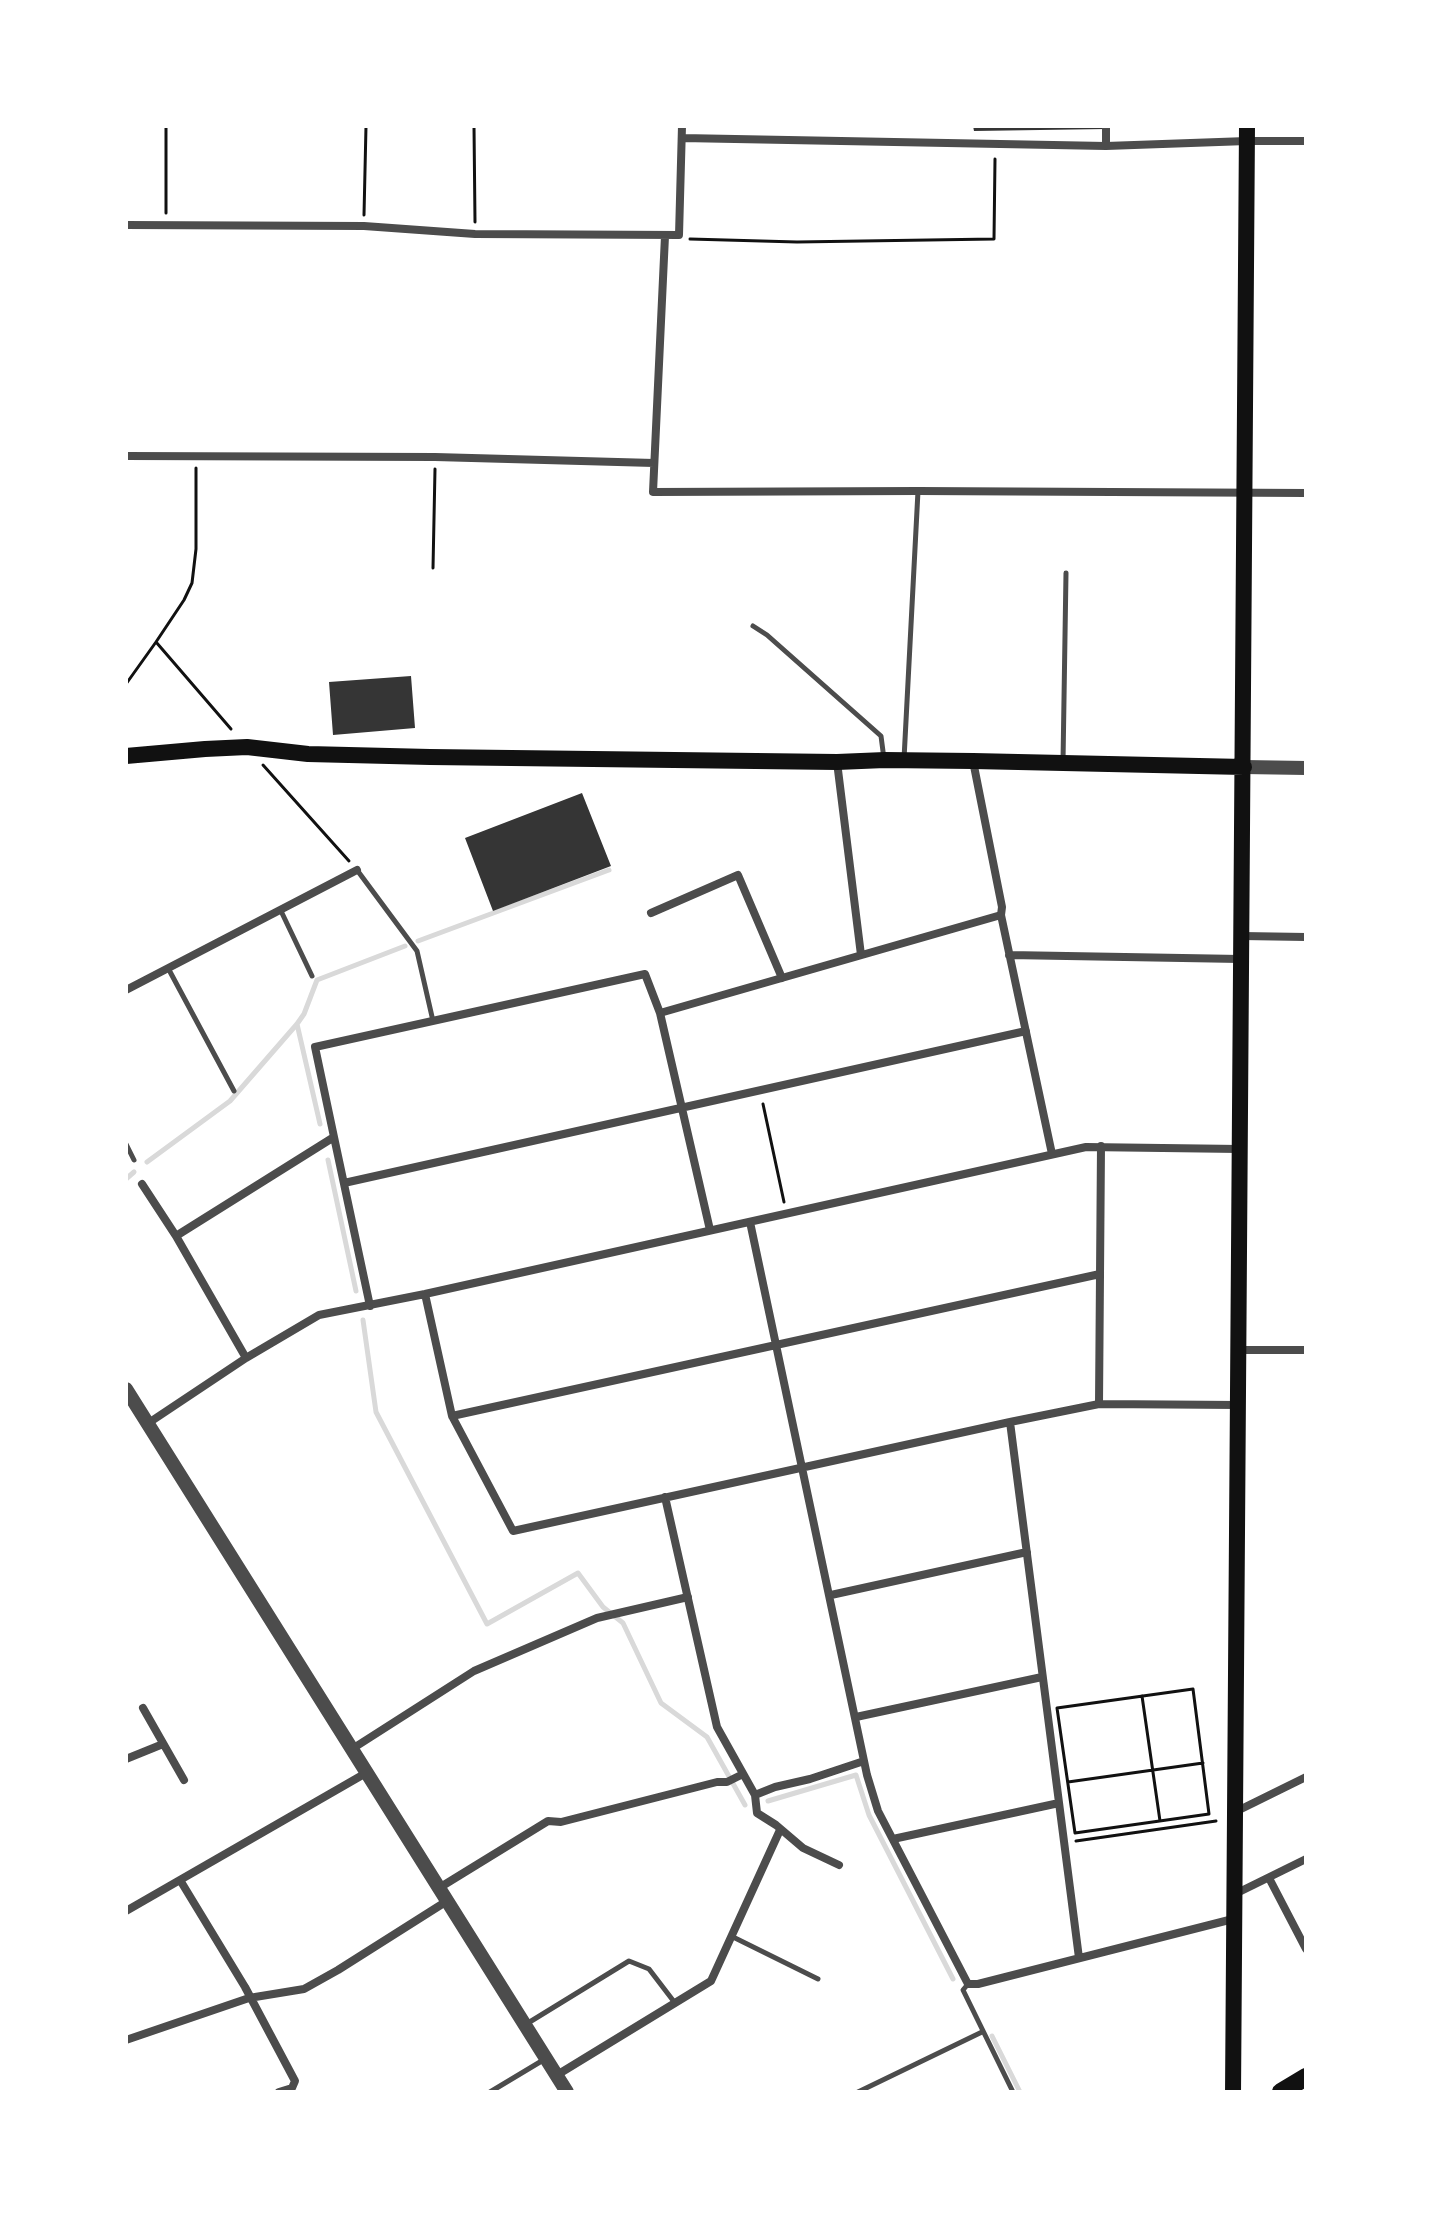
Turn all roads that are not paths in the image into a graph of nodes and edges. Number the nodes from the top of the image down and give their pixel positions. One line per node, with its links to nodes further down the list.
1 (682, 126): 4 (street)
2 (1106, 126): 6 (street)
3 (1247, 134): 5 (street); 6 (street); 12 (main road)
4 (682, 138): 6 (street); 8 (street)
5 (1306, 141)
6 (1106, 146)
7 (126, 225): 8 (street)
8 (665, 236): 10 (street)
9 (126, 456): 10 (street)
10 (654, 463): 11 (street)
11 (918, 491): 12 (street); 18 (lane)
12 (1244, 493): 13 (street); 22 (main road)
13 (1306, 493)
14 (1066, 573): 21 (lane)
15 (753, 626): 17 (lane)
16 (126, 756): 20 (main road)
17 (885, 760): 18 (main road); 20 (main road)
18 (904, 760): 19 (main road)
19 (973, 761): 21 (main road); 27 (street)
20 (837, 762): 30 (street)
21 (1063, 763): 22 (main road)
22 (1244, 767): 23 (street); 28 (main road)
23 (1306, 768)
24 (357, 870): 25 (street); 38 (lane)
25 (281, 911): 33 (street); 34 (lane)
26 (651, 913): 35 (street)
27 (1001, 915): 30 (street); 31 (street)
28 (1242, 936): 29 (street); 32 (main road)
29 (1306, 937)
30 (861, 955): 35 (street)
31 (1009, 955): 32 (street); 39 (street)
32 (1241, 959): 45 (main road)
33 (168, 968): 36 (street); 40 (lane)
34 (312, 976)
35 (782, 978): 37 (street)
36 (126, 990)
37 (660, 1013): 38 (street); 41 (street)
38 (433, 1022): 42 (street)
39 (1026, 1031): 41 (street); 46 (street)
40 (234, 1091)
41 (682, 1108): 48 (street); 51 (street)
42 (334, 1137): 48 (street); 52 (street)
43 (126, 1144): 47 (lane)
44 (1101, 1146): 45 (street); 46 (street); 53 (street)
45 (1239, 1149): 57 (main road)
46 (1052, 1154): 50 (street)
47 (134, 1160)
48 (344, 1183): 55 (street)
49 (142, 1184): 52 (street)
50 (750, 1222): 51 (street); 56 (street)
51 (710, 1230): 54 (street)
52 (176, 1236): 59 (street)
53 (1100, 1274): 56 (street); 61 (street)
54 (425, 1294): 55 (street); 63 (street)
55 (370, 1306): 59 (street)
56 (776, 1344): 63 (street); 66 (street)
57 (1238, 1350): 58 (street); 62 (main road)
58 (1306, 1350)
59 (246, 1358): 65 (street)
60 (126, 1389): 65 (street)
61 (1099, 1404): 62 (street); 64 (street)
62 (1238, 1405): 84 (main road)
63 (452, 1416): 67 (street)
64 (1010, 1422): 66 (street); 68 (street)
65 (147, 1424): 75 (street)
66 (802, 1468): 67 (street); 69 (street)
67 (665, 1497): 70 (street)
68 (1027, 1552): 69 (street); 71 (street)
69 (831, 1595): 73 (street)
70 (688, 1597): 75 (street); 79 (street)
71 (1042, 1677): 73 (street); 83 (street)
72 (143, 1708): 74 (street)
73 (856, 1717): 77 (street)
74 (163, 1744): 76 (street); 81 (street)
75 (352, 1749): 78 (street)
76 (126, 1759)
77 (864, 1761): 82 (street); 86 (street)
78 (366, 1773): 90 (street); 92 (street)
79 (741, 1775): 82 (street); 92 (street)
80 (1306, 1777): 84 (street)
81 (184, 1780)
82 (755, 1795): 85 (street)
83 (1059, 1803): 86 (street); 97 (street)
84 (1235, 1812): 91 (main road)
85 (780, 1830): 88 (street); 95 (street)
86 (893, 1839): 99 (street)
87 (1306, 1859): 89 (street)
88 (839, 1865)
89 (1269, 1878): 91 (street); 96 (street)
90 (180, 1880): 93 (street); 100 (street)
91 (1234, 1894): 94 (main road)
92 (443, 1895): 100 (street); 102 (street)
93 (126, 1911)
94 (1233, 1919): 97 (street); 113 (main road)
95 (731, 1936): 98 (lane); 101 (street)
96 (1306, 1949)
97 (1079, 1958): 99 (street)
98 (818, 1979)
99 (968, 1984): 103 (lane)
100 (249, 1998): 104 (street); 108 (street)
101 (675, 2003): 102 (lane); 106 (street)
102 (526, 2025): 105 (street)
103 (982, 2032): 111 (lane); 112 (lane)
104 (126, 2040)
105 (546, 2058): 106 (street); 109 (lane)
106 (557, 2075): 110 (street)
107 (1306, 2077): 114 (highway)
108 (279, 2092)
109 (490, 2092)
110 (567, 2092)
111 (858, 2092)
112 (1013, 2092)
113 (1233, 2092)
114 (1281, 2092)

